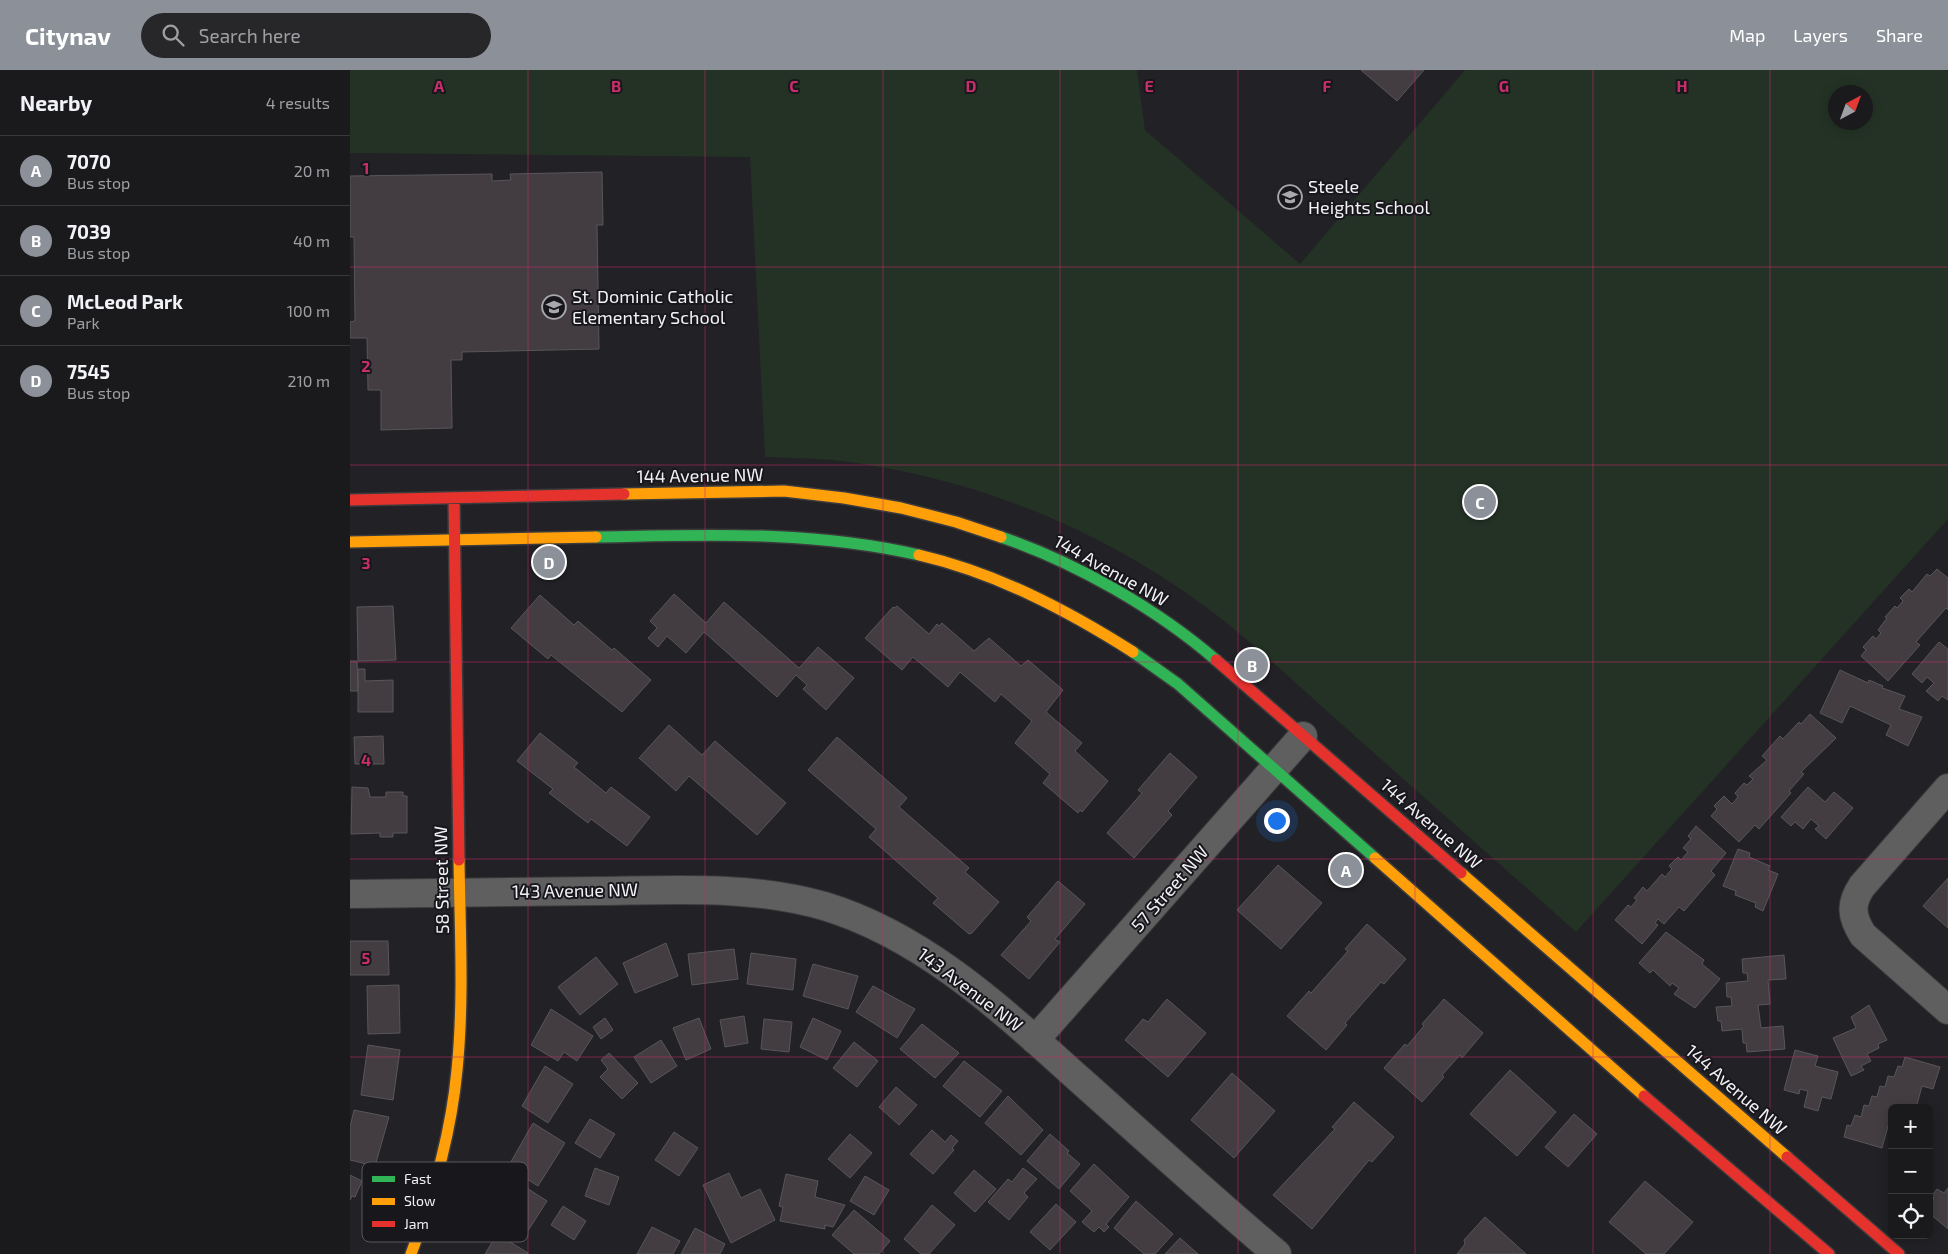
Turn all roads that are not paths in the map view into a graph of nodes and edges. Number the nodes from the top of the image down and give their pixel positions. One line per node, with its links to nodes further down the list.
1 (454, 498): 2 (street, 144 Avenue NW); 3 (street, 58 Street NW); 5 (street, 144 Avenue NW)
2 (350, 500)
3 (454, 540): 4 (street); 6 (street); 8 (street, 58 Street NW)
4 (350, 542)
5 (1303, 736): 6 (street, 57 Street NW); 17 (street, 144 Avenue NW)
6 (1274, 768): 11 (street, 57 Street NW); 16 (street)
7 (1948, 788): 10 (street)
8 (459, 893): 9 (street, 143 Avenue NW); 11 (street, 143 Avenue NW); 12 (street, 58 Street NW)
9 (350, 894)
10 (1948, 1010)
11 (1036, 1040): 15 (street, 143 Avenue NW)
12 (442, 1162)
13 (416, 1242): 14 (street, 58 Street NW)
14 (411, 1254)
15 (1277, 1254)
16 (1830, 1254)
17 (1899, 1254)

